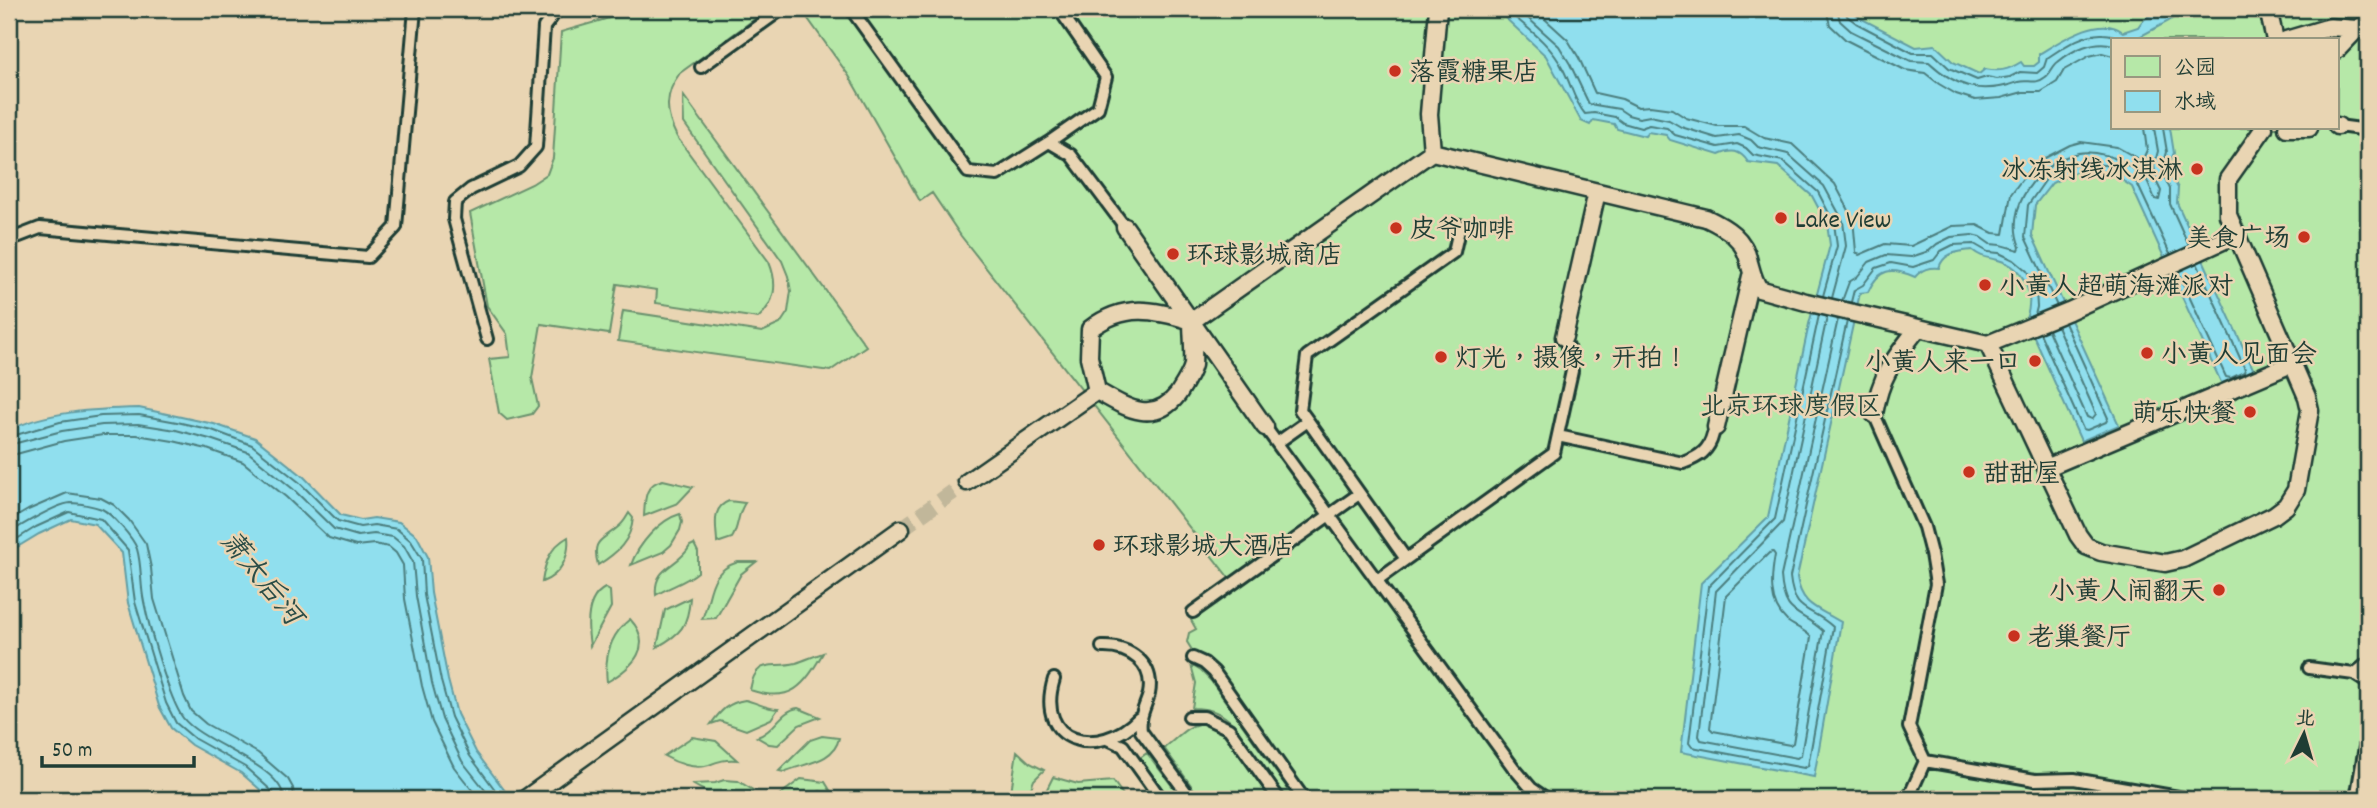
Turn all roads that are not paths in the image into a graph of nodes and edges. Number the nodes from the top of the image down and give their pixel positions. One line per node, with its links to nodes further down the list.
1 (415, 9): 22 (lane)
2 (558, 9): 26 (lane)
3 (782, 9): 12 (lane)
4 (851, 9): 16 (lane)
5 (1059, 9): 16 (lane)
6 (1438, 9): 17 (street)
7 (2268, 9): 9 (street)
8 (2362, 25): 10 (street); 11 (street)
9 (2275, 38)
10 (2293, 38)
11 (2338, 49)
12 (701, 66)
13 (2338, 126): 15 (lane)
14 (2263, 130): 21 (street)
15 (2368, 130)
16 (1049, 142): 20 (lane)
17 (1432, 152): 18 (street); 24 (street)
18 (1597, 192): 23 (street); 27 (street)
19 (1460, 225): 32 (lane)
20 (1125, 227): 24 (street)
21 (2236, 235): 28 (street); 29 (street)
22 (9, 240)
23 (1751, 276): 25 (street); 34 (street)
24 (1192, 321): 30 (street); 30 (street); 33 (street)
25 (1918, 328): 28 (street); 31 (street)
26 (487, 339)
27 (1566, 342): 35 (lane)
28 (1988, 344): 37 (street)
29 (2294, 363): 37 (street); 37 (street)
30 (1097, 391): 38 (street)
31 (1874, 414): 56 (lane)
32 (1308, 421): 36 (lane); 39 (lane)
33 (1265, 427): 36 (lane)
34 (1715, 431): 35 (lane)
35 (1558, 436): 42 (lane)
36 (1277, 443): 40 (lane)
37 (2046, 468)
38 (967, 482)
39 (1359, 494): 40 (lane); 42 (lane)
40 (1330, 515): 43 (lane); 44 (lane)
41 (901, 529): 57 (street)
42 (1406, 559): 43 (lane)
43 (1377, 580): 62 (lane)
44 (1193, 612)
45 (1102, 647): 53 (lane)
46 (1193, 658): 61 (lane)
47 (2368, 663): 49 (lane)
48 (2309, 668): 49 (lane)
49 (2354, 674): 51 (lane)
50 (1054, 679): 55 (lane)
51 (2368, 683)
52 (1189, 717): 60 (lane)
53 (1139, 718): 55 (lane); 59 (lane)
54 (2368, 729): 65 (lane)
55 (1108, 739): 58 (lane)
56 (1925, 761): 63 (lane); 64 (lane)
57 (526, 799)
58 (1161, 799)
59 (1191, 799)
60 (1279, 799)
61 (1304, 799)
62 (1547, 799)
63 (1908, 799)
64 (2190, 799)
65 (2356, 799)

